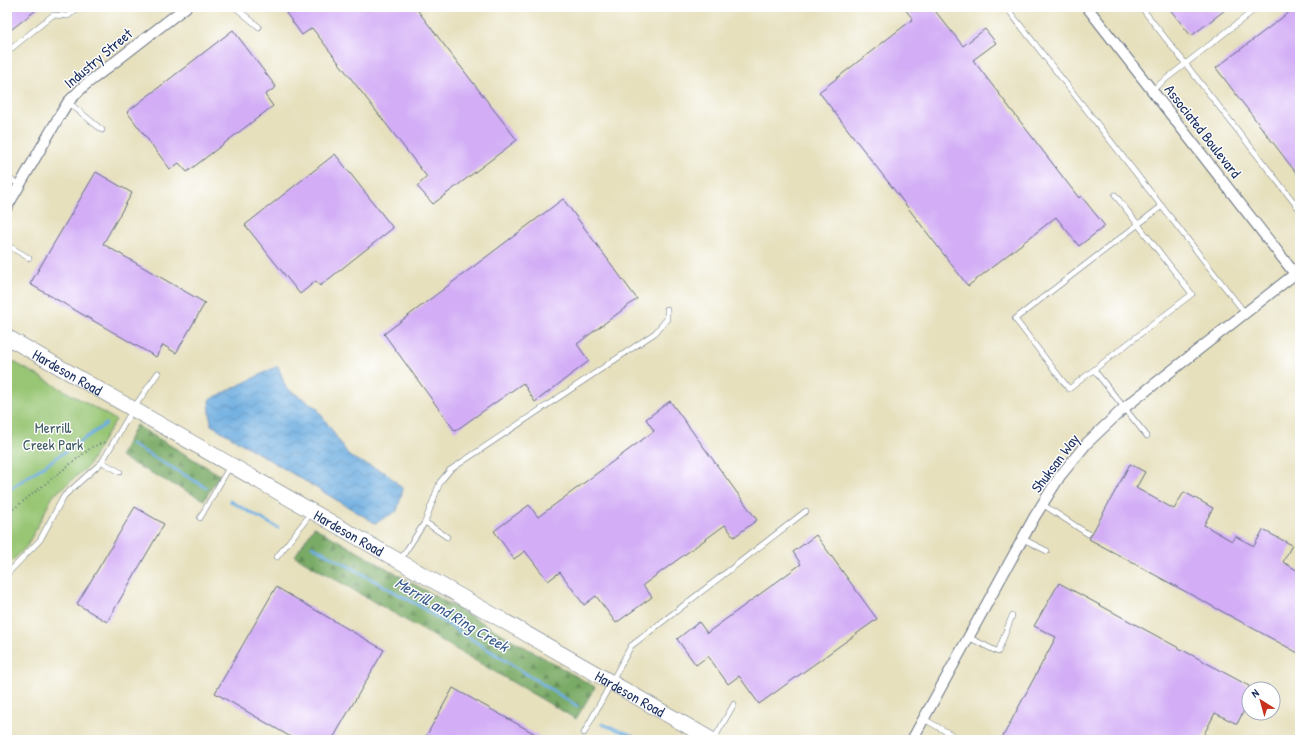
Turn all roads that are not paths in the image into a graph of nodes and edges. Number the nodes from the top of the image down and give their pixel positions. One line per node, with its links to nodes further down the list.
1 (79, 7): 9 (lane)
2 (186, 7): 12 (street, Industry Street)
3 (235, 7): 8 (lane)
4 (1006, 7): 17 (lane)
5 (1087, 7): 11 (street, Associated Boulevard)
6 (1141, 7): 10 (lane)
7 (1258, 7): 10 (lane)
8 (259, 27)
9 (7, 52)
10 (1185, 64): 11 (lane); 19 (lane)
11 (1152, 90): 23 (street, Associated Boulevard)
12 (68, 102): 13 (lane); 15 (street, Industry Street)
13 (102, 130)
14 (7, 177): 15 (lane)
15 (20, 185): 18 (street, Industry Street)
16 (1115, 195): 20 (lane)
17 (1162, 206): 20 (lane); 25 (lane)
18 (7, 207)
19 (1300, 210)
20 (1138, 225): 27 (lane); 27 (lane)
21 (7, 245): 22 (lane)
22 (29, 258)
23 (1297, 272): 25 (street, Shuksan Way)
24 (667, 309): 39 (lane)
25 (1245, 313): 29 (street, Shuksan Way)
26 (7, 337): 30 (street, Hardeson Road)
27 (1094, 370): 29 (lane)
28 (158, 373): 30 (lane)
29 (1124, 408): 31 (lane); 35 (street, Shuksan Way)
30 (133, 409): 32 (lane); 33 (street, Hardeson Road)
31 (1146, 436)
32 (102, 462): 34 (lane); 46 (lane)
33 (231, 465): 36 (street, Hardeson Road); 38 (lane)
34 (120, 472)
35 (1042, 504): 40 (lane); 42 (street, Shuksan Way)
36 (312, 511): 44 (lane); 45 (street, Hardeson Road)
37 (806, 511): 49 (lane)
38 (200, 518)
39 (425, 522): 41 (lane); 45 (lane)
40 (1088, 534)
41 (447, 537)
42 (1023, 539): 43 (lane); 48 (street, Shuksan Way)
43 (1046, 551)
44 (277, 557)
45 (399, 561): 49 (street, Hardeson Road)
46 (7, 574)
47 (1012, 616): 48 (lane)
48 (968, 637): 51 (street, Shuksan Way)
49 (611, 682): 52 (lane); 54 (street, Hardeson Road)
50 (734, 704): 54 (lane)
51 (924, 720): 53 (lane); 55 (street, Shuksan Way)
52 (584, 733)
53 (960, 739)
54 (713, 740)
55 (912, 740)

